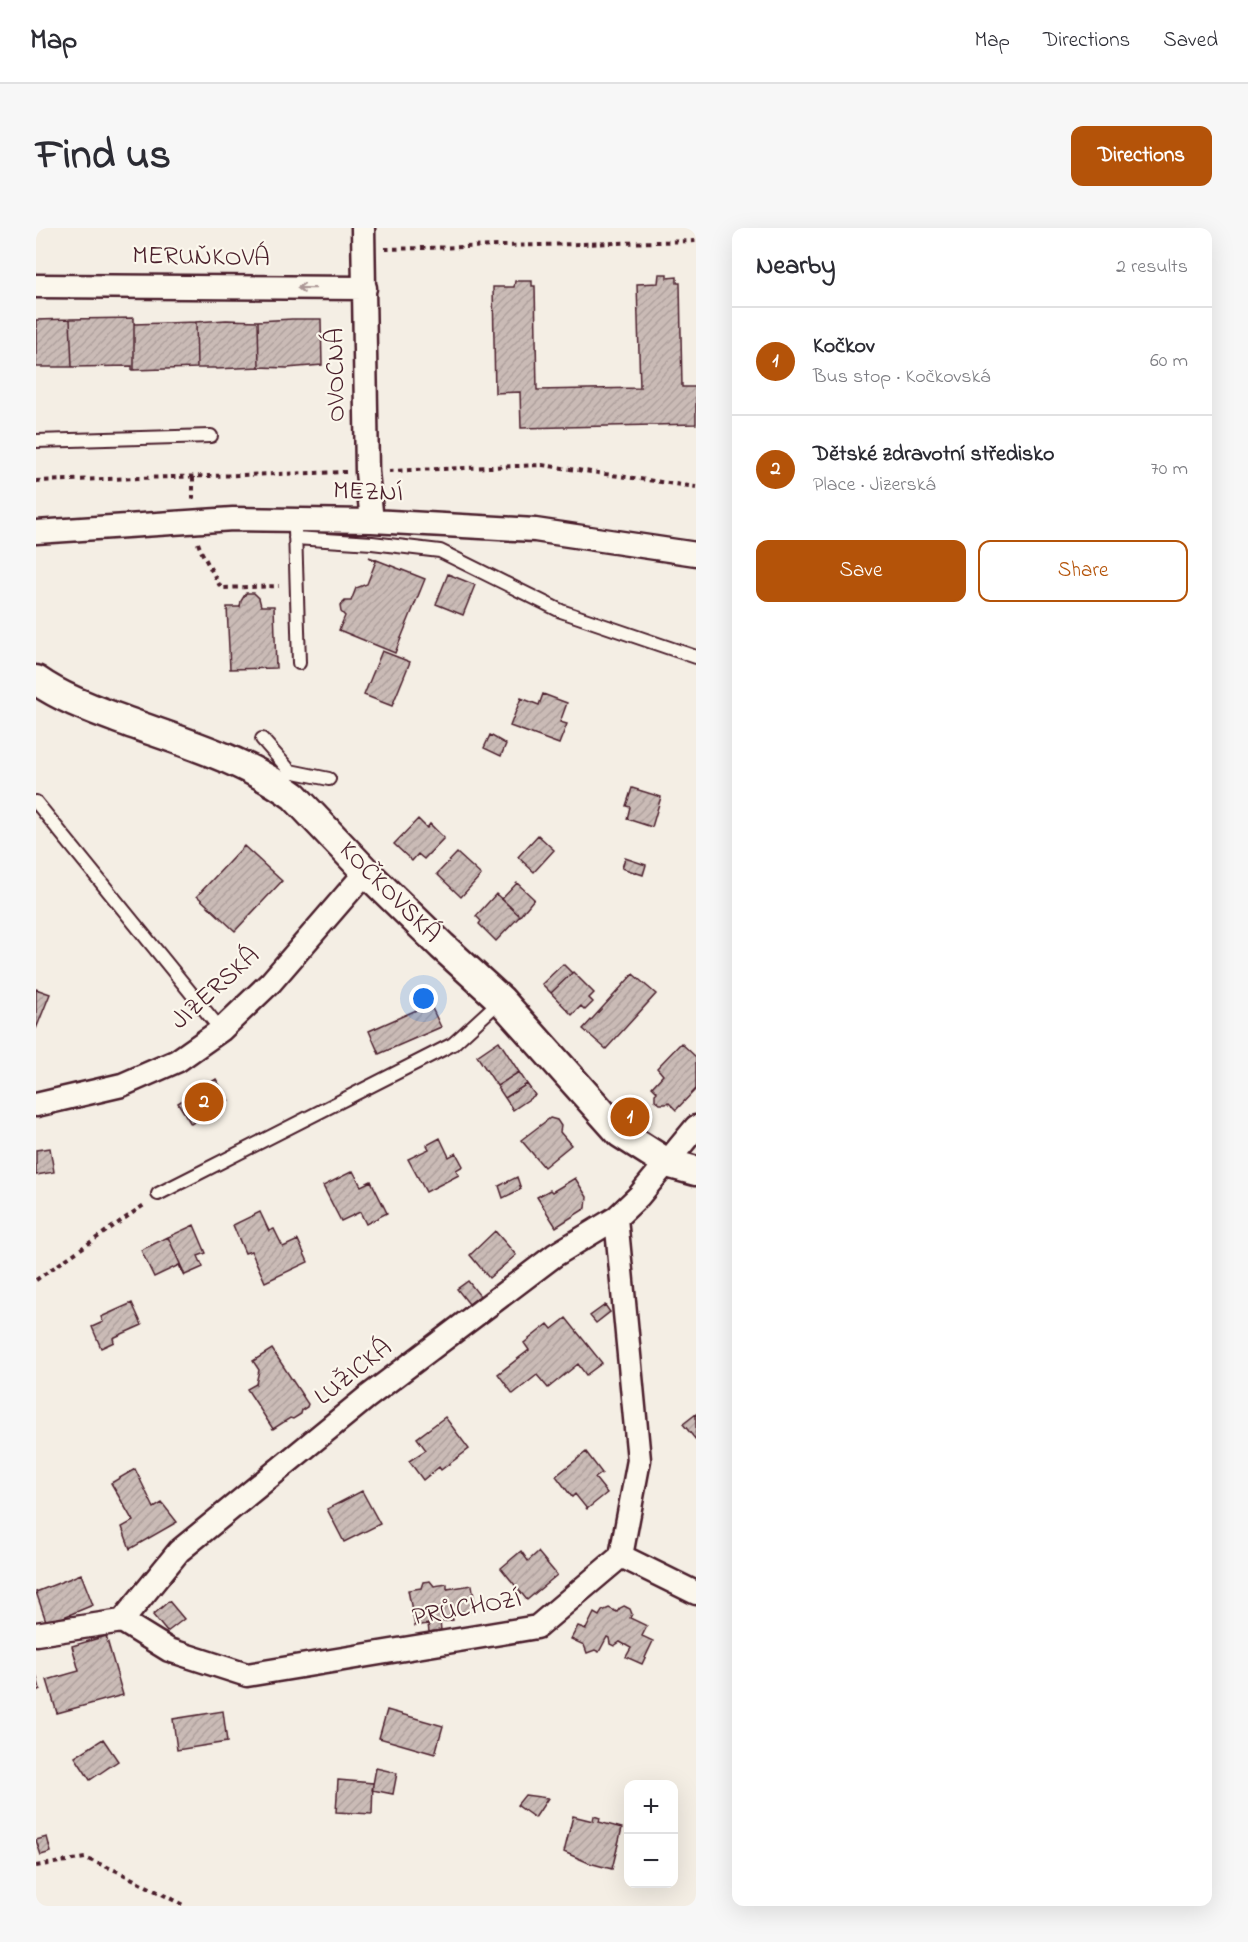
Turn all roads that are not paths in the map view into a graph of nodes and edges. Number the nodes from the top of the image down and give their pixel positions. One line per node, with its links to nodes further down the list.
1 (364, 239): 3 (street, OVOCNÁ)
2 (36, 286): 3 (street, MERUŇKOVÁ, one-way to 2)
3 (365, 288): 6 (street, OVOCNÁ)
4 (211, 436): 5 (lane)
5 (36, 441)
6 (372, 521): 7 (street, MEZNÍ); 9 (street, MEZNÍ)
7 (295, 529): 8 (street, MEZNÍ); 10 (lane); 11 (lane)
8 (36, 532)
9 (696, 554)
10 (696, 657)
11 (299, 663)
12 (36, 680): 14 (street, KOČKOVSKÁ)
13 (262, 739): 14 (lane)
14 (286, 779): 15 (lane); 17 (street, KOČKOVSKÁ)
15 (329, 779)
16 (36, 802): 19 (lane)
17 (366, 872): 18 (street, KOČKOVSKÁ); 19 (street, JIZERSKÁ)
18 (501, 1000): 22 (street, KOČKOVSKÁ); 24 (lane)
19 (220, 1030): 20 (street, JIZERSKÁ)
20 (36, 1105)
21 (696, 1127): 22 (street, LUŽICKÁ)
22 (667, 1163): 23 (street, KOČKOVSKÁ); 25 (street, LUŽICKÁ)
23 (696, 1171)
24 (158, 1194)
25 (616, 1218): 26 (street); 28 (street, LUŽICKÁ)
26 (621, 1556): 27 (street); 28 (street, PRŮCHOZÍ)
27 (696, 1593)
28 (123, 1621): 29 (street)
29 (36, 1634)

